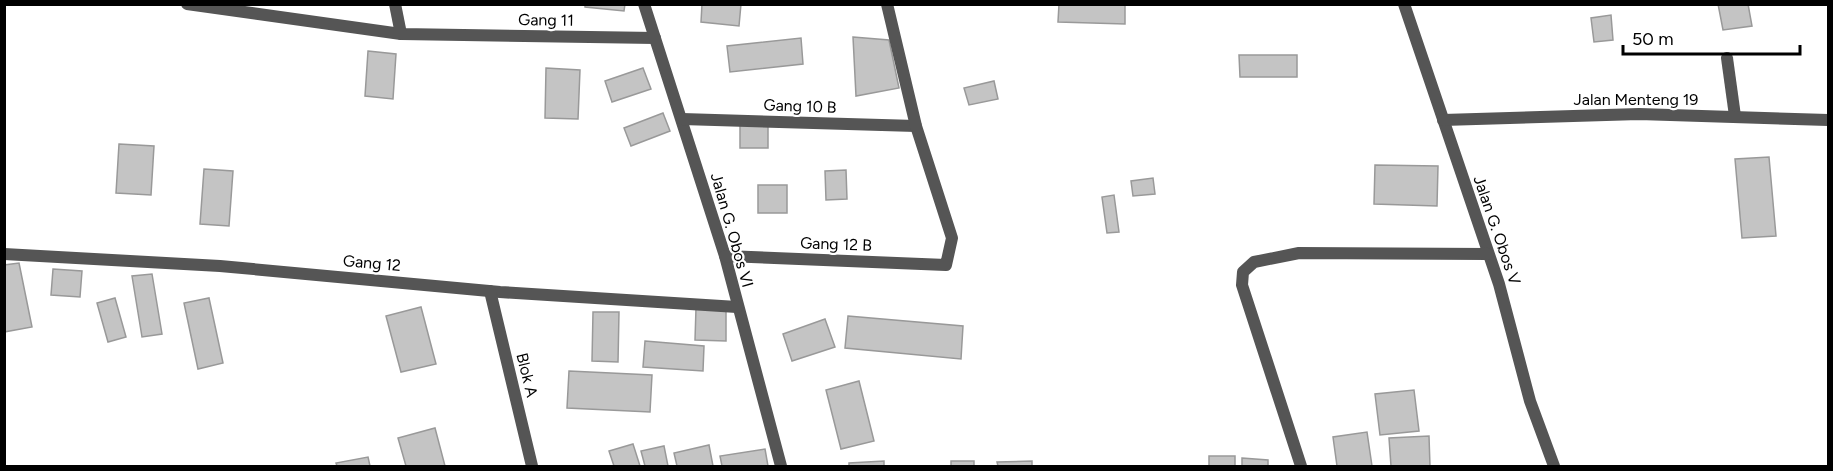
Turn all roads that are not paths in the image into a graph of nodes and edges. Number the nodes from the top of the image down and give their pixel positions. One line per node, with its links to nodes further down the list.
1 (187, 4): 6 (street, Gang 11)
2 (395, 4): 6 (street)
3 (644, 4): 7 (street, Jalan G. Obos VI)
4 (887, 4): 13 (street)
5 (1404, 4): 11 (street, Jalan G. Obos V)
6 (401, 34): 7 (street, Gang 11)
7 (655, 38): 10 (street, Jalan G. Obos VI)
8 (1727, 58): 9 (street)
9 (1735, 116): 11 (street, Jalan Menteng 19); 12 (street, Jalan Menteng 19)
10 (682, 119): 13 (street, Gang 10 B); 16 (street, Jalan G. Obos VI)
11 (1443, 120): 15 (street, Jalan G. Obos V)
12 (1828, 120)
13 (916, 126): 16 (street, Gang 12 B)
14 (4, 254): 17 (street, Gang 12)
15 (1488, 254): 21 (street); 22 (street, Jalan G. Obos V)
16 (725, 256): 18 (street, Jalan G. Obos VI)
17 (490, 291): 18 (street, Gang 12); 19 (street, Blok A)
18 (737, 307): 20 (street, Jalan G. Obos VI)
19 (532, 466)
20 (781, 466)
21 (1301, 466)
22 (1554, 466)

